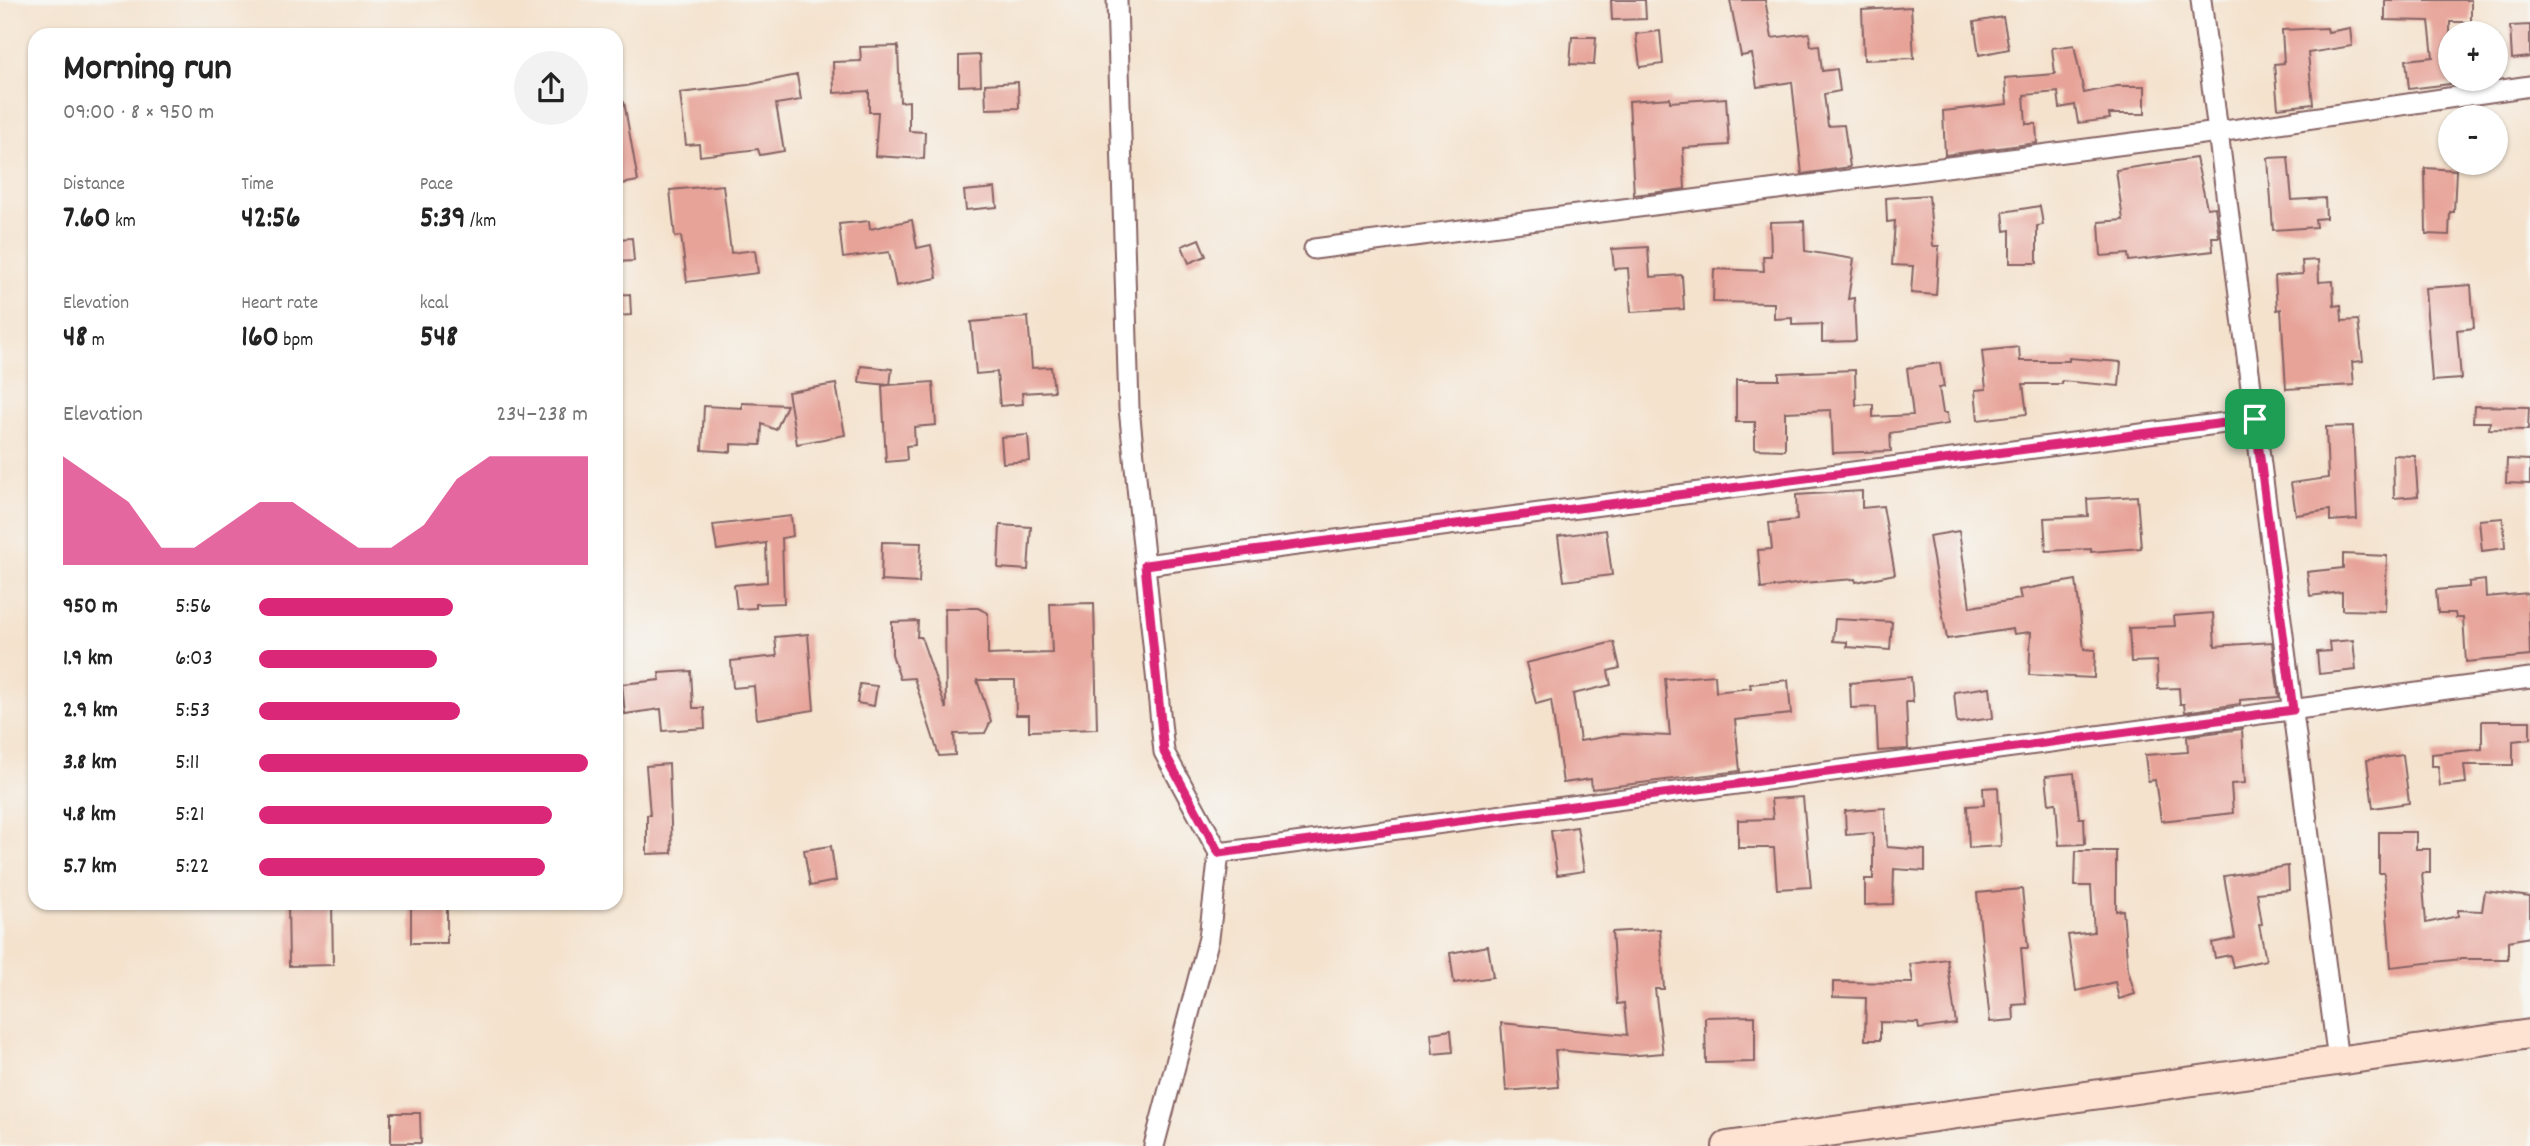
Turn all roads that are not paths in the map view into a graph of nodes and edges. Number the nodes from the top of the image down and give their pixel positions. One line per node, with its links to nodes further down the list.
1 (1117, 0): 7 (street)
2 (2201, 0): 4 (street)
3 (2530, 86): 4 (street)
4 (2218, 132): 5 (street); 6 (street)
5 (1314, 249)
6 (2255, 419): 7 (street); 9 (street)
7 (1145, 565): 10 (street)
8 (2530, 678): 9 (street)
9 (2293, 710): 10 (street); 12 (street)
10 (1219, 853): 13 (street)
11 (2530, 1034): 12 (street)
12 (2338, 1061): 14 (street)
13 (1154, 1146)
14 (1727, 1146)

